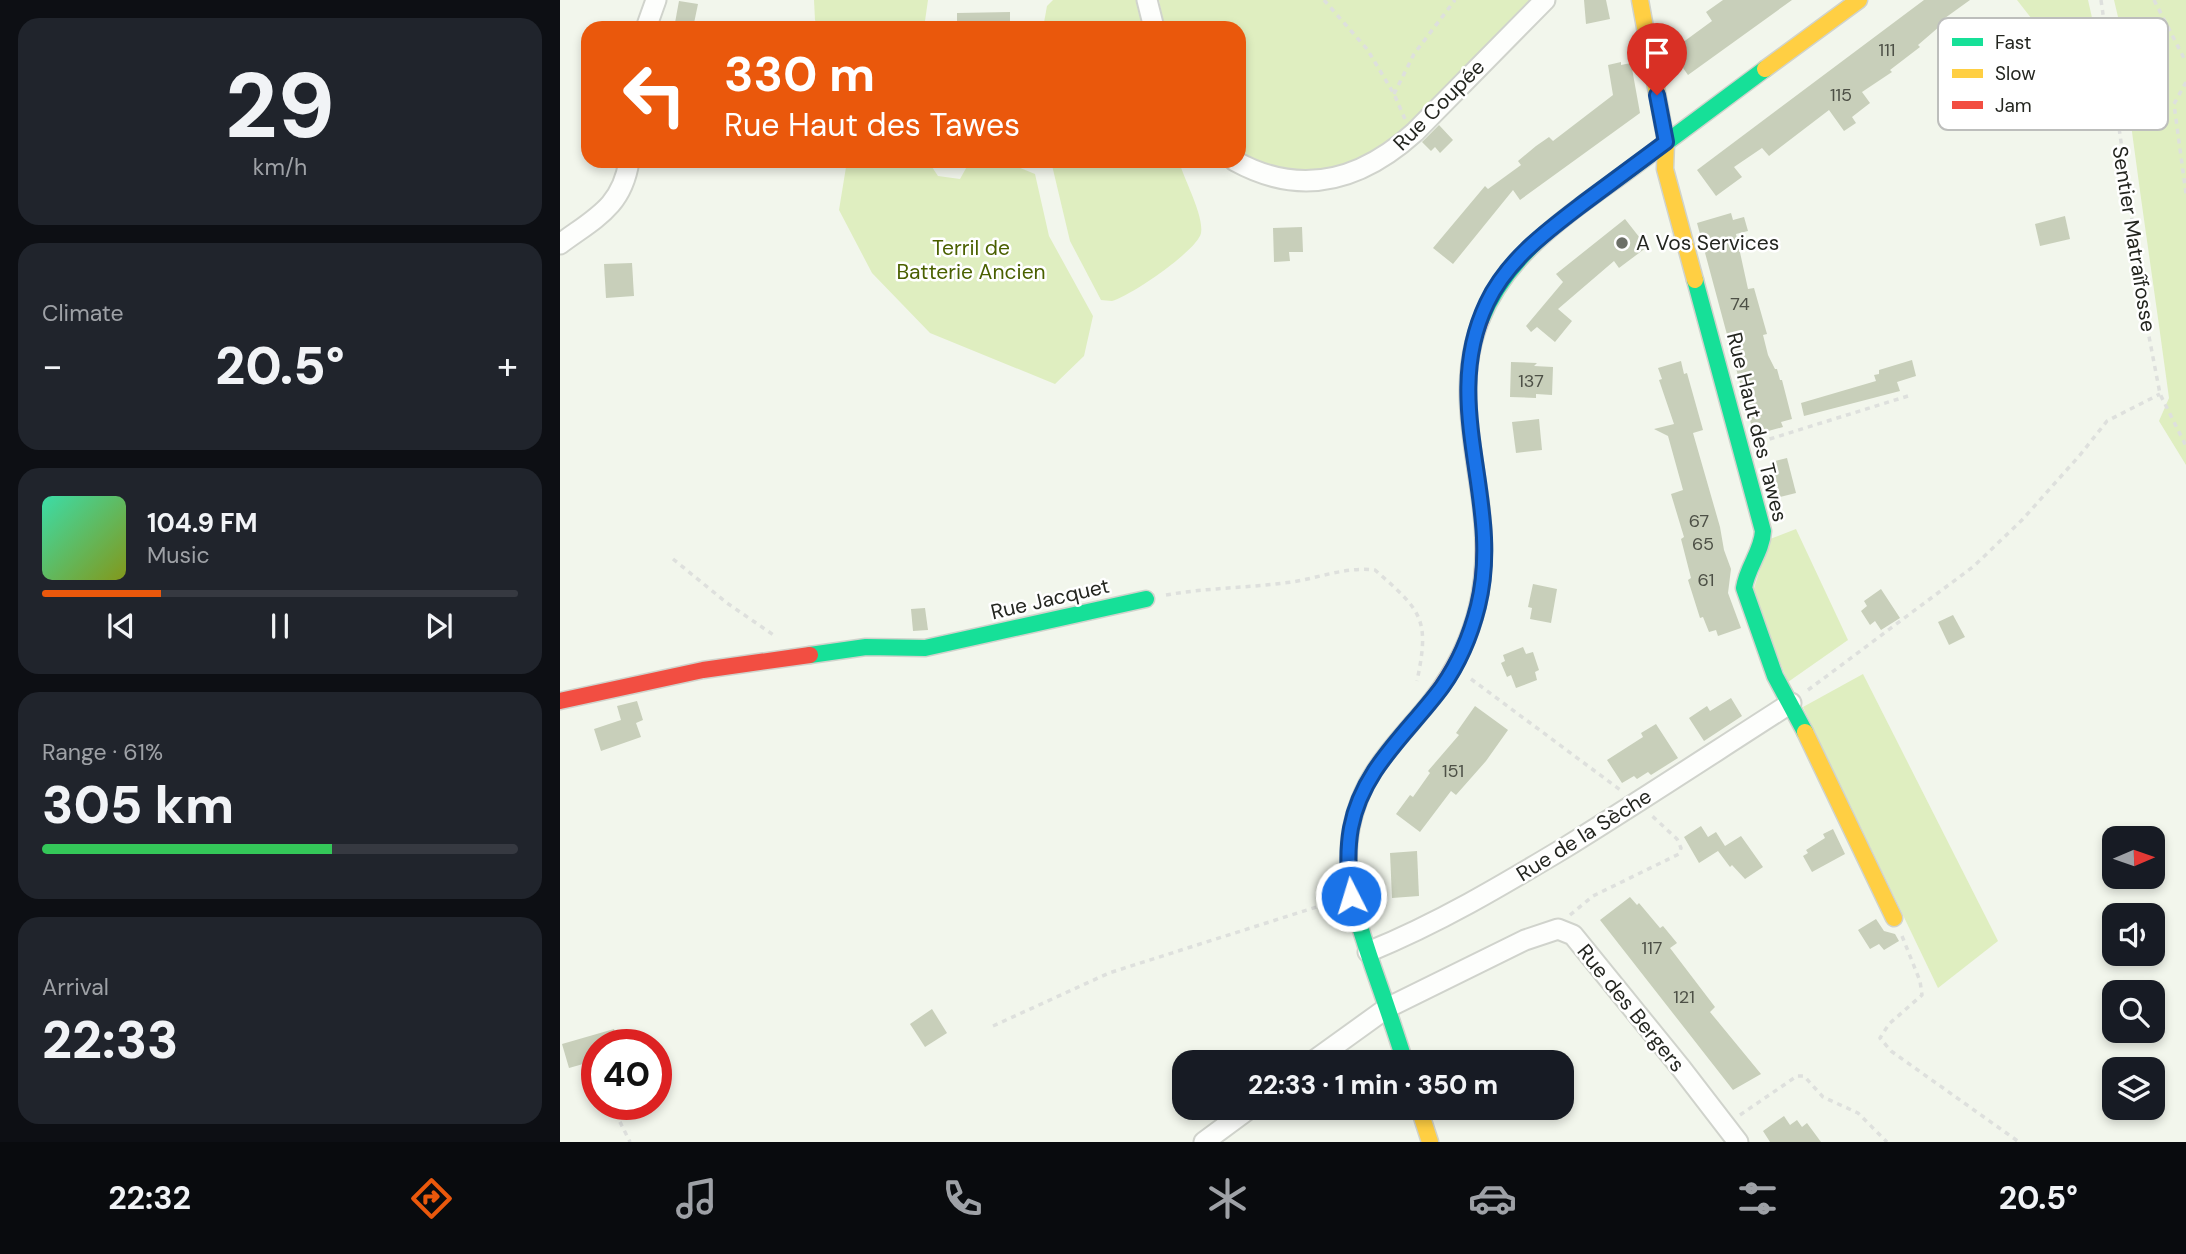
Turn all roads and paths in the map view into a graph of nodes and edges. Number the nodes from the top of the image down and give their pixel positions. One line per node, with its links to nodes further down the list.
1 (656, 0): 12 (street)
2 (1147, 0): 13 (street)
3 (1324, 0): 17 (path)
4 (1455, 0): 17 (path)
5 (1545, 0): 19 (street, Rue Coupée)
6 (1640, 0): 20 (street, Rue Haut des Tawes)
7 (1859, 0): 20 (street)
8 (2101, 0): 10 (path, Sentier Matraîfosse)
9 (2154, 0): 11 (path)
10 (2104, 18)
11 (2163, 18)
12 (648, 21)
13 (1152, 21)
14 (2168, 27): 15 (path)
15 (2186, 62)
16 (2186, 82): 23 (path)
17 (1395, 94): 19 (path)
18 (2119, 130): 25 (path, Sentier Matraîfosse)
19 (1415, 132): 21 (street, Rue Coupée)
20 (1666, 142): 28 (street, Rue Haut des Tawes); 32 (street)
21 (1246, 166)
22 (628, 168): 24 (street)
23 (2186, 194)
24 (560, 244)
25 (2160, 394): 27 (path, Sentier Matraîfosse); 35 (path)
26 (1908, 396): 28 (path)
27 (2186, 446)
28 (1741, 447): 35 (street, Rue Haut des Tawes)
29 (673, 559): 31 (path)
30 (1146, 599): 31 (street, Rue Jacquet); 33 (path)
31 (799, 656): 34 (street, Rue Jacquet)
32 (1455, 667): 36 (path); 37 (street)
33 (1414, 692)
34 (560, 701)
35 (1791, 703): 36 (street, Rue de la Sèche); 38 (street, Rue Haut des Tawes)
36 (1638, 803): 39 (path); 40 (street, Rue de la Sèche)
37 (1351, 896): 40 (street); 42 (path)
38 (1895, 918): 54 (path)
39 (1558, 929): 41 (street, Rue des Bergers); 48 (street, Rue des Bergers)
40 (1368, 952): 41 (street)
41 (1387, 1009): 43 (street); 44 (street)
42 (993, 1026)
43 (1329, 1050)
44 (1401, 1050)
45 (619, 1120): 49 (path)
46 (1234, 1120): 50 (street)
47 (1423, 1120): 51 (street)
48 (1725, 1125): 52 (street, Rue des Bergers); 53 (path)
49 (630, 1142)
50 (1204, 1142)
51 (1430, 1142)
52 (1738, 1142)
53 (1887, 1142)
54 (2020, 1142)

